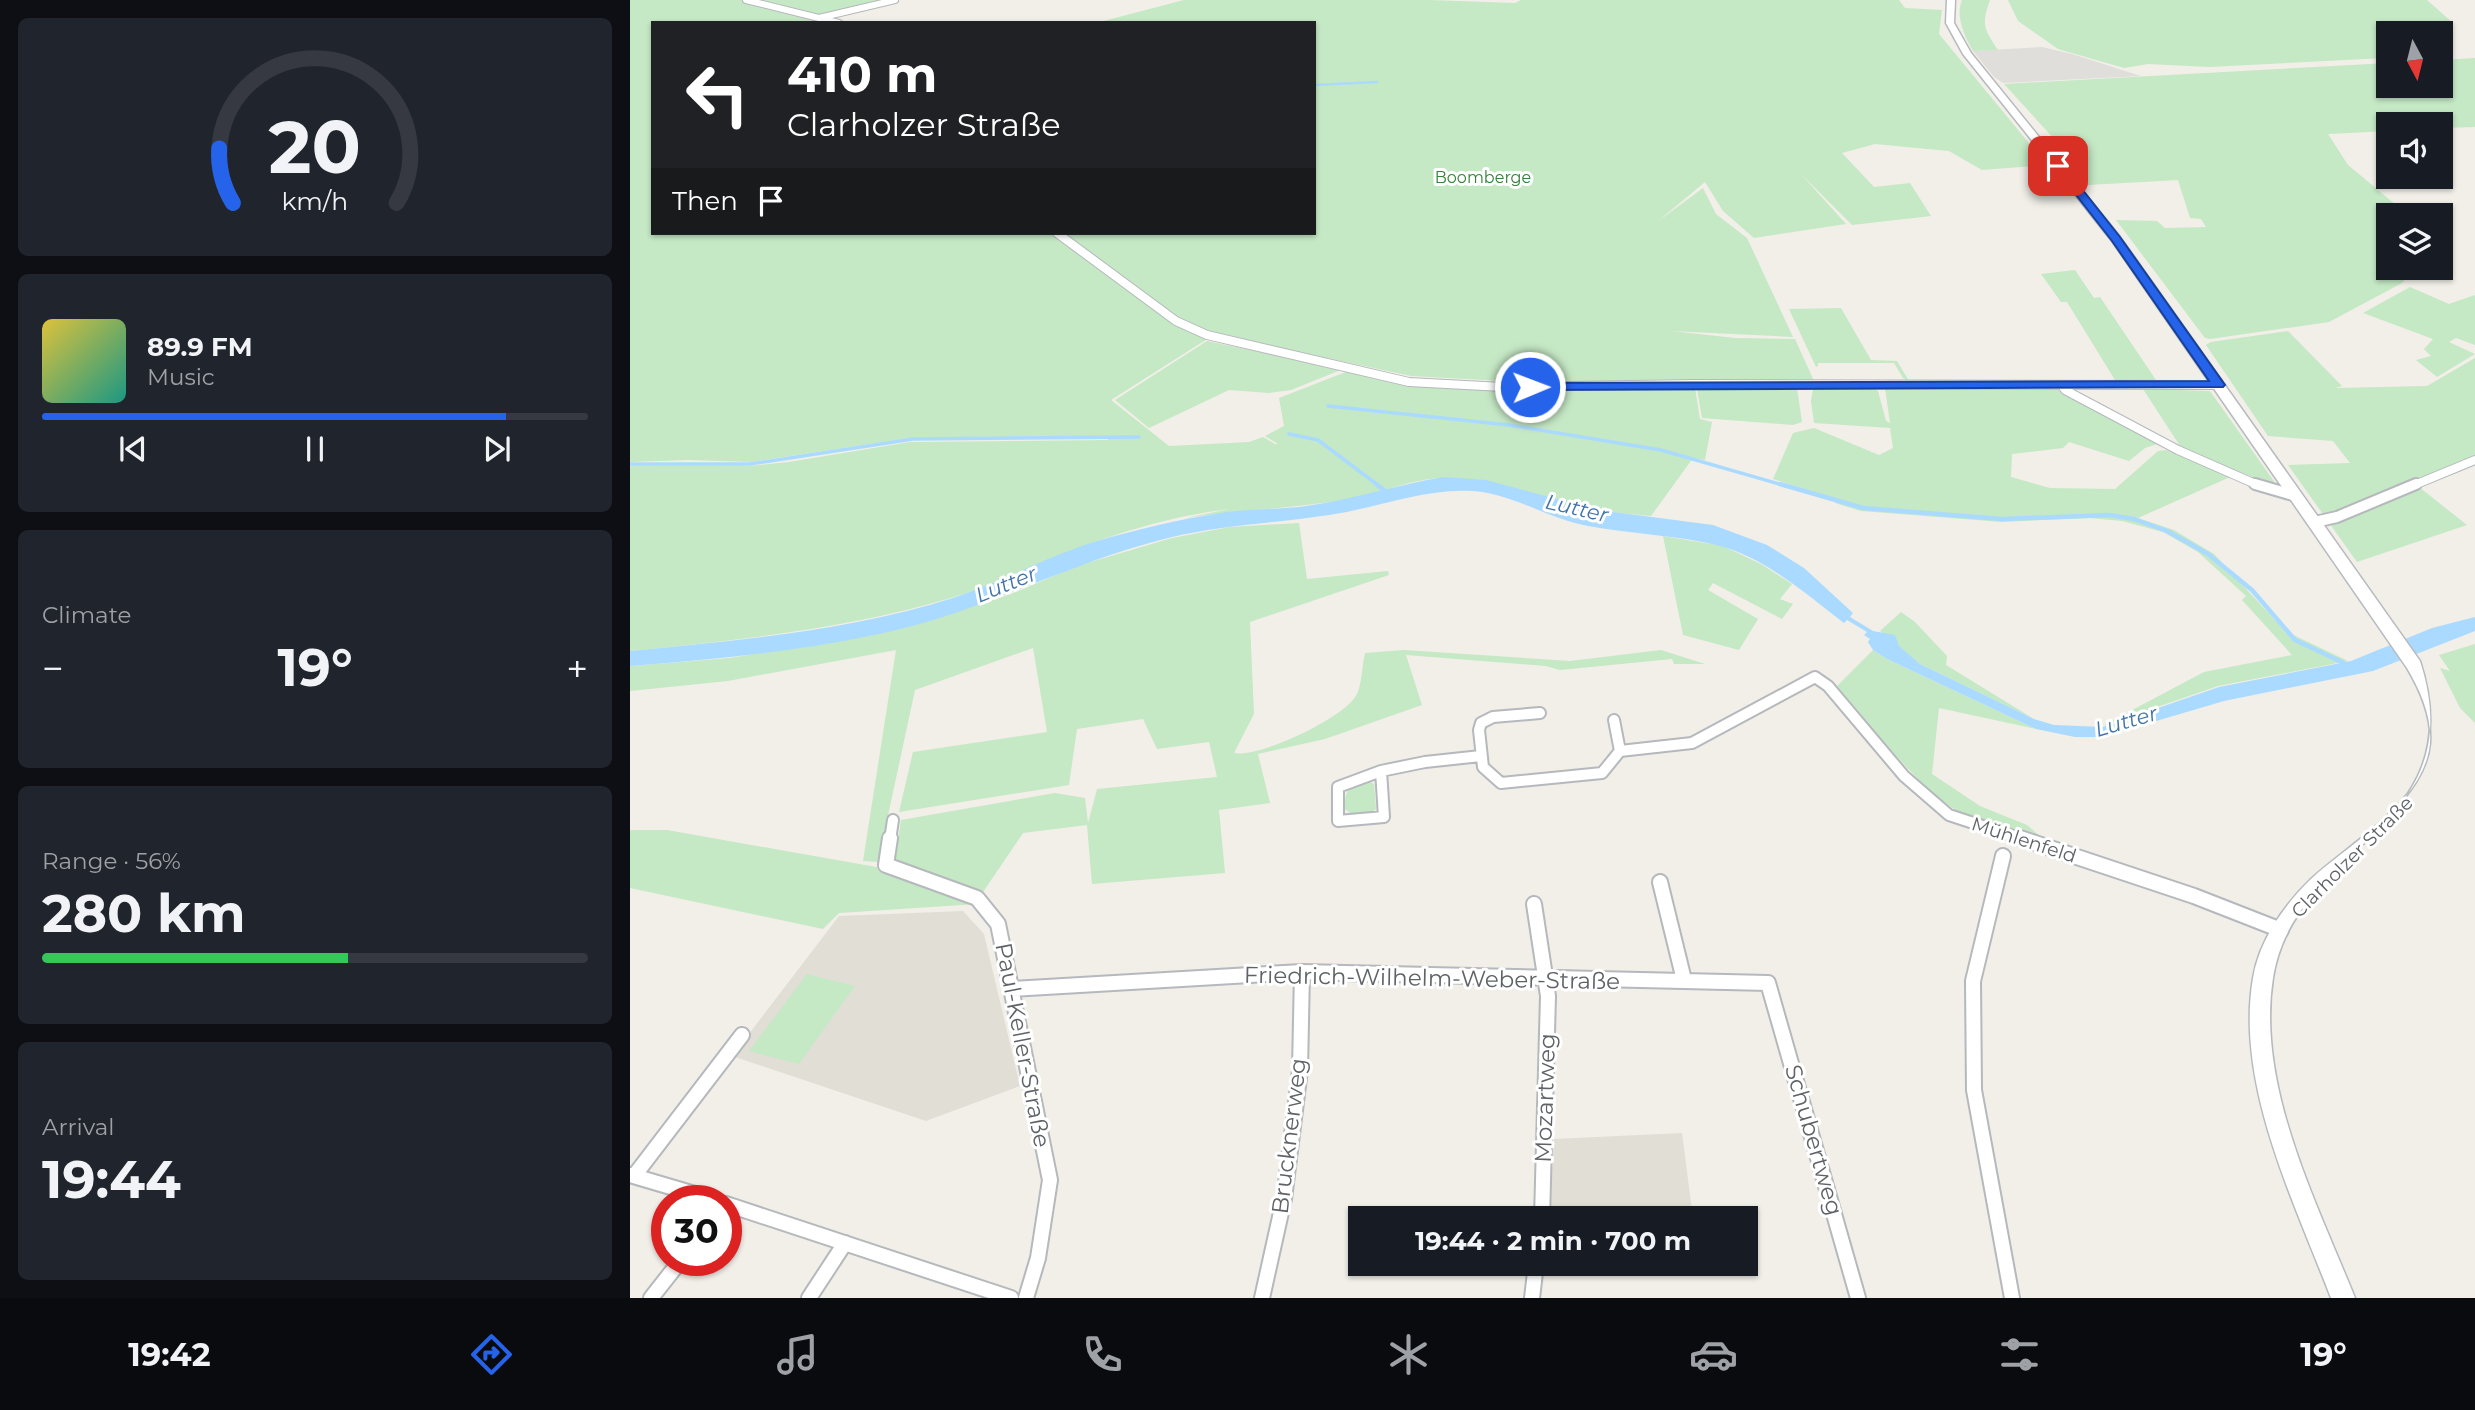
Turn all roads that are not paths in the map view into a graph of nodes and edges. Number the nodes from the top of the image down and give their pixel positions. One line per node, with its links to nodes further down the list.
1 (746, 0): 4 (street)
2 (895, 0): 4 (street)
3 (1951, 0): 8 (street, Clarholzer Straße)
4 (819, 18): 5 (street)
5 (831, 21)
6 (1060, 235): 7 (street)
7 (2062, 385): 8 (street); 10 (street)
8 (2218, 385): 10 (street, Clarholzer Straße)
9 (2475, 460): 11 (street)
10 (2296, 496): 11 (street, Clarholzer Straße)
11 (2315, 522): 21 (street, Clarholzer Straße)
12 (1540, 713): 15 (street)
13 (1614, 720): 14 (street)
14 (1620, 751): 15 (street); 21 (street, Mühlenfeld)
15 (1481, 756): 16 (street)
16 (1381, 771): 16 (street)
17 (893, 820): 26 (street, Paul-Keller-Straße)
18 (2003, 856): 42 (street, Mühlenfeld)
19 (1660, 881): 24 (street)
20 (1534, 904): 23 (street, Mozartweg)
21 (2281, 930): 43 (street, Clarholzer Straße)
22 (1302, 972): 23 (street, Friedrich-Wilhelm-Weber-Straße); 26 (street, Friedrich-Wilhelm-Weber-Straße); 39 (street, Brucknerweg)
23 (1546, 978): 24 (street, Friedrich-Wilhelm-Weber-Straße); 30 (street, Mozartweg)
24 (1684, 981): 25 (street, Friedrich-Wilhelm-Weber-Straße)
25 (1768, 983): 41 (street, Schubertweg)
26 (1012, 989): 38 (street, Paul-Keller-Straße)
27 (742, 1035): 28 (street)
28 (632, 1175): 29 (street)
29 (665, 1185)
30 (1542, 1206)
31 (742, 1209): 32 (street)
32 (845, 1242): 36 (street); 37 (street)
33 (668, 1276): 35 (street)
34 (1535, 1276): 40 (street)
35 (651, 1298)
36 (809, 1298)
37 (1011, 1298)
38 (1026, 1298)
39 (1262, 1298)
40 (1532, 1298)
41 (1858, 1298)
42 (2012, 1298)
43 (2343, 1298)

